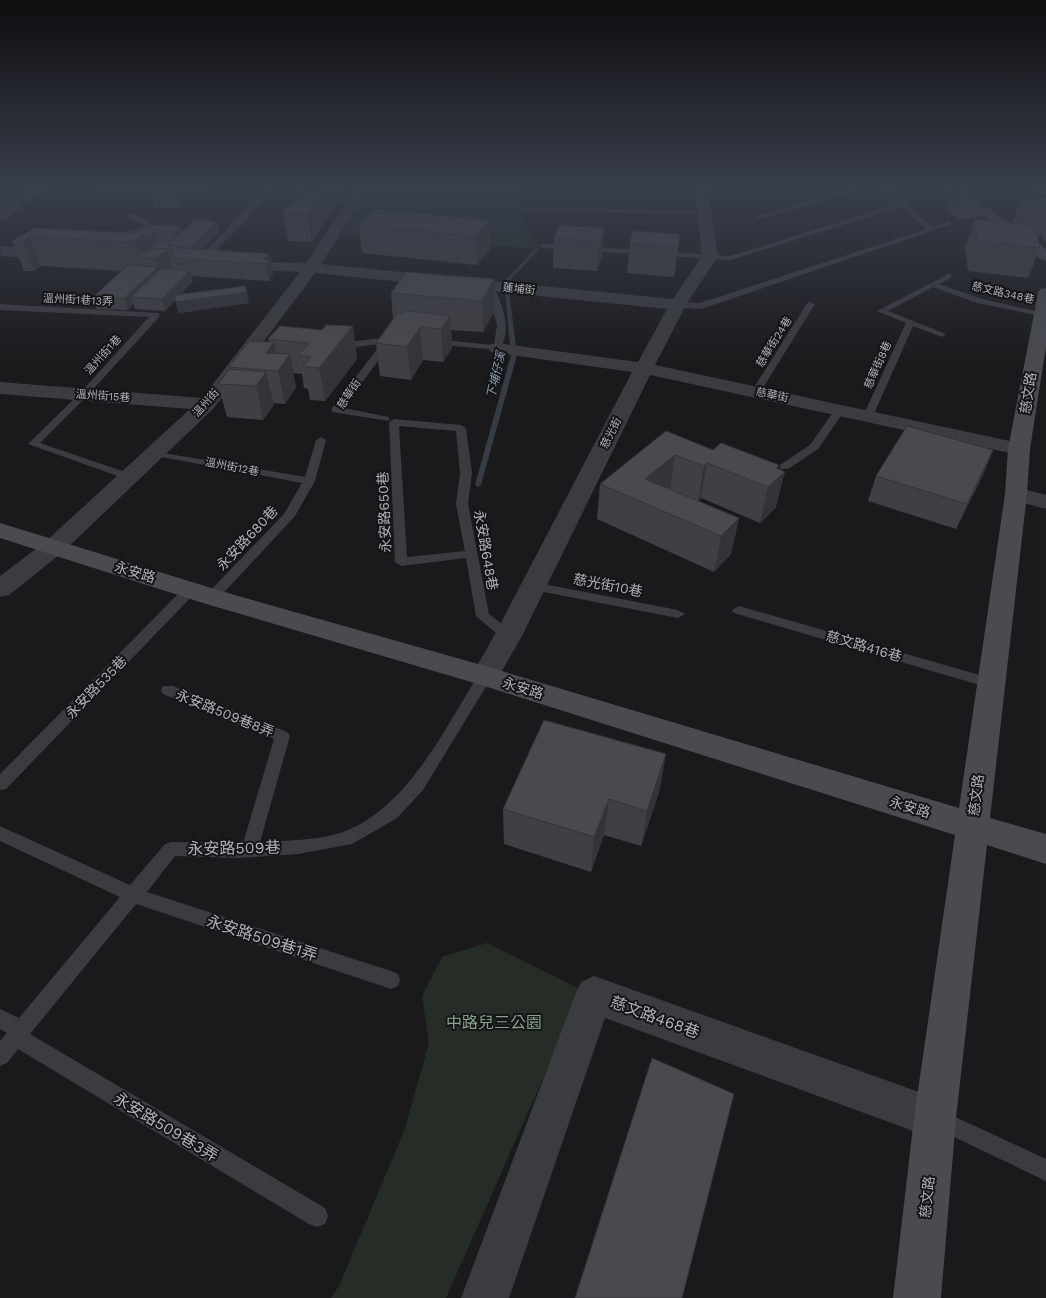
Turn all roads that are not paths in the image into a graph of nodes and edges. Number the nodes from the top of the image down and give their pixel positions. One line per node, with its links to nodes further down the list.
1 (215, 247): 13 (lane)
2 (326, 247): 14 (street, 溫州街)
3 (553, 247): 11 (lane)
4 (709, 247): 11 (street)
5 (768, 247): 11 (lane)
6 (881, 247): 20 (lane)
7 (1035, 247): 9 (street)
8 (0, 251): 10 (street)
9 (1045, 254)
10 (73, 255)
11 (710, 256): 20 (street, 慈光街)
12 (181, 261): 13 (street, 蓮埔街)
13 (200, 262): 14 (street, 蓮埔街)
14 (312, 268): 17 (street, 蓮埔街); 34 (street, 溫州街)
15 (948, 276): 16 (lane)
16 (932, 284): 18 (lane, 慈文路348巷); 23 (lane)
17 (501, 287): 20 (street, 蓮埔街); 29 (lane)
18 (1044, 303): 39 (street, 慈文路)
19 (811, 304): 32 (lane, 慈華街24巷)
20 (678, 305): 30 (street, 慈光街)
21 (0, 307): 22 (lane, 溫州街1巷13弄)
22 (156, 316): 33 (lane, 溫州街1巷)
23 (910, 323): 24 (lane); 36 (lane, 慈華街8巷)
24 (942, 334)
25 (390, 338): 26 (lane); 28 (lane); 37 (lane, 慈華街)
26 (408, 340)
27 (426, 341): 29 (lane, 慈華街)
28 (331, 347)
29 (508, 350): 30 (street, 慈華街)
30 (644, 368): 32 (street, 慈華街); 49 (street, 慈光街)
31 (0, 388): 33 (street, 溫州街15巷)
32 (756, 392): 35 (street, 慈華街)
33 (83, 395): 34 (street, 溫州街15巷); 42 (lane, 溫州街1巷)
34 (207, 404): 40 (street, 溫州街)
35 (840, 410): 36 (street, 慈華街); 41 (lane)
36 (868, 416): 39 (street, 慈華街)
37 (390, 420): 48 (lane, 永安路648巷); 48 (lane, 永安路650巷)
38 (321, 440): 43 (lane, 永安路680巷)
39 (1019, 448): 44 (street, 慈文路)
40 (156, 453): 42 (street, 溫州街); 43 (lane, 溫州街12巷)
41 (784, 467)
42 (130, 477): 47 (street, 溫州街)
43 (309, 482): 51 (lane, 永安路680巷)
44 (1016, 494): 45 (street); 56 (street, 慈文路)
45 (1046, 502)
46 (0, 530): 47 (street, 永安路)
47 (54, 547): 50 (street, 溫州街); 51 (street, 永安路)
48 (471, 554): 54 (lane, 永安路648巷)
49 (533, 586): 53 (lane, 慈光街10巷); 54 (street, 慈光街)
50 (0, 589)
51 (202, 593): 55 (street, 永安路); 58 (lane, 永安路535巷)
52 (739, 610): 56 (lane, 慈文路416巷)
53 (678, 614)
54 (508, 636): 55 (street, 慈光街)
55 (485, 676): 59 (street, 永安路); 62 (lane, 永安路509巷)
56 (990, 683): 59 (street, 慈文路)
57 (168, 690): 62 (lane, 永安路509巷8弄)
58 (0, 784)
59 (973, 827): 61 (street, 永安路); 68 (street, 慈文路)
60 (0, 833): 63 (lane, 永安路509巷1弄)
61 (1046, 849)
62 (249, 850): 63 (lane, 永安路509巷)
63 (133, 895): 64 (lane, 永安路509巷1弄); 66 (lane, 永安路509巷)
64 (391, 980)
65 (0, 1019): 66 (lane, 永安路509巷3弄)
66 (19, 1034): 67 (lane, 永安路509巷); 70 (lane, 永安路509巷3弄)
67 (0, 1056)
68 (935, 1118): 69 (lane); 71 (street, 慈文路468巷); 72 (street, 慈文路)
69 (1046, 1170)
70 (317, 1216)
71 (485, 1298)
72 (916, 1298)

